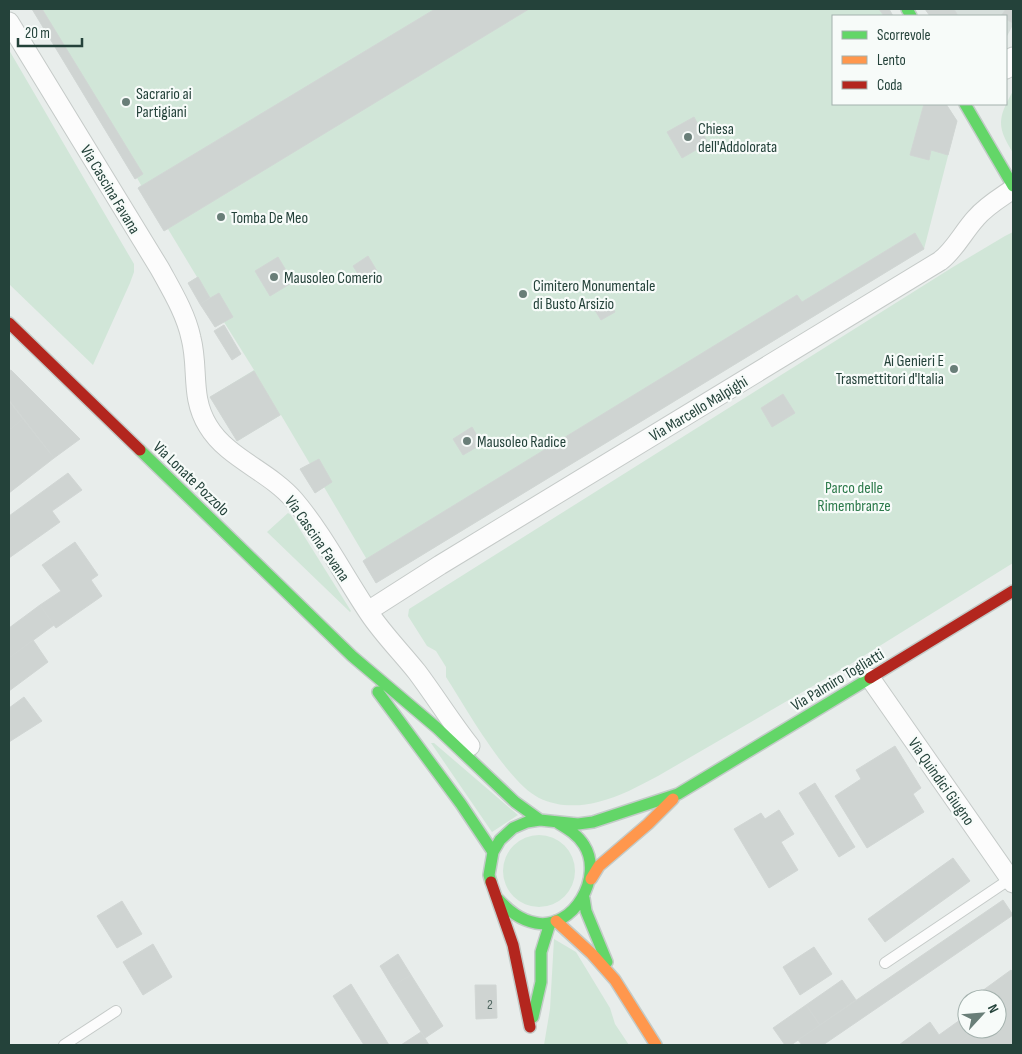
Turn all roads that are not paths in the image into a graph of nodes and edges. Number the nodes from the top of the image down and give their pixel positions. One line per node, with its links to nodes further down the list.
1 (9, 22): 8 (street, Via Cascina Favana)
2 (965, 105): 4 (street)
3 (983, 105): 4 (street)
4 (975, 121): 5 (street)
5 (1013, 187): 8 (street, Via Marcello Malpighi)
6 (9, 323): 9 (street, Via Lonate Pozzolo)
7 (1013, 592): 10 (street, Via Palmiro Togliatti)
8 (368, 611): 11 (street, Via Cascina Favana)
9 (352, 656): 11 (street); 15 (street)
10 (870, 678): 12 (street, Via Palmiro Togliatti); 17 (street, Via Quindici Giugno)
11 (504, 793): 13 (street)
12 (678, 794): 14 (street); 16 (street)
13 (540, 820): 14 (street); 15 (street)
14 (558, 823): 16 (street)
15 (493, 852): 19 (street)
16 (591, 879): 18 (street)
17 (1012, 881): 21 (lane)
18 (584, 898): 20 (street); 22 (street)
19 (498, 899): 20 (street); 20 (street)
20 (553, 922): 22 (street)
21 (885, 963)
22 (615, 980): 25 (street)
23 (116, 1011): 24 (lane)
24 (64, 1045)
25 (656, 1045)

